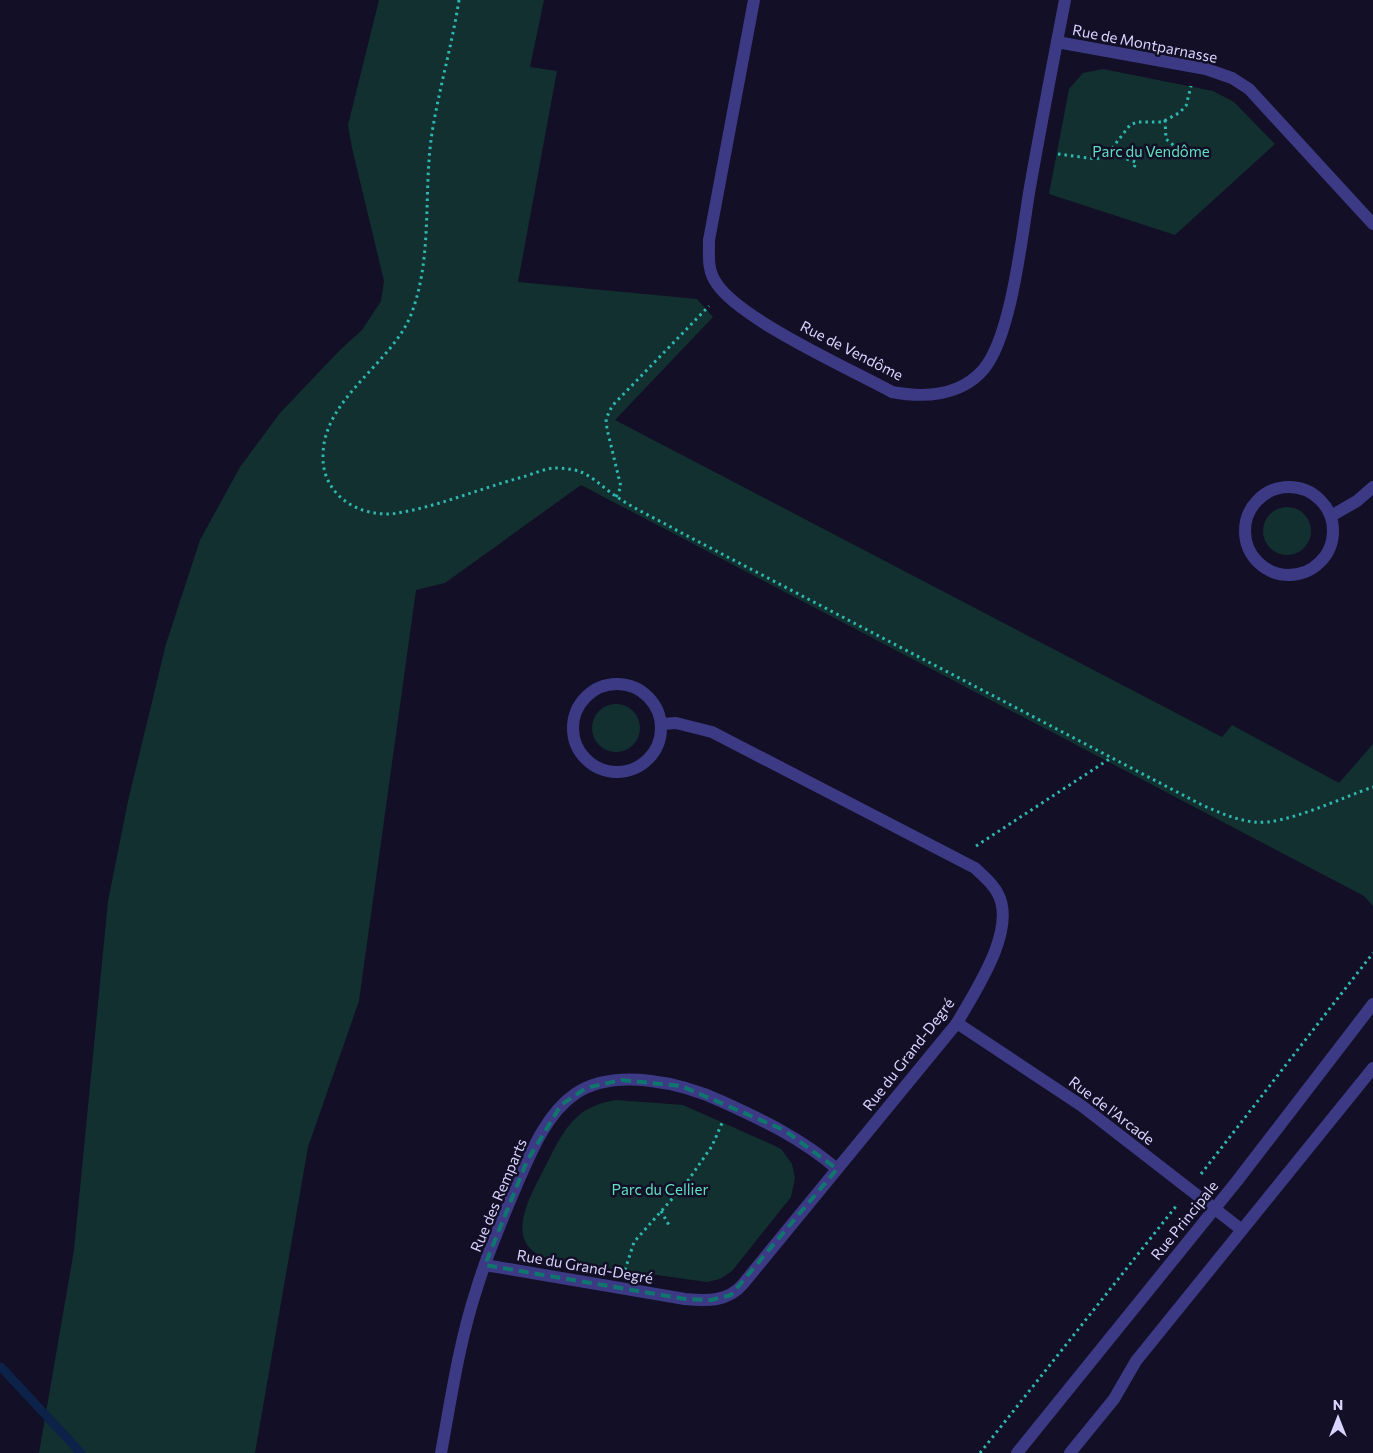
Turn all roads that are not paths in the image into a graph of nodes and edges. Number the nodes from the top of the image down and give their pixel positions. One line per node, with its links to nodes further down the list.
1 (754, 0): 3 (street, Rue de Vendôme)
2 (1065, 0): 3 (street, Rue de Vendôme)
3 (1057, 42): 4 (street, Rue de Montparnasse)
4 (1373, 224)
5 (1373, 486): 6 (street)
6 (1331, 516): 6 (street)
7 (662, 724): 7 (street); 9 (street, Rue du Grand-Degré)
8 (1373, 1004): 12 (street, Rue Principale)
9 (957, 1022): 11 (street, Rue du Grand-Degré); 12 (street, Rue de l'Arcade)
10 (1373, 1068): 13 (street)
11 (837, 1168): 14 (street, Rue du Grand-Degré); 14 (street, Rue des Remparts)
12 (1215, 1208): 13 (street, Rue de l'Arcade); 16 (street, Rue Principale)
13 (1242, 1230): 17 (street)
14 (485, 1265): 15 (street, Rue des Remparts)
15 (441, 1453)
16 (1017, 1453)
17 (1070, 1453)

